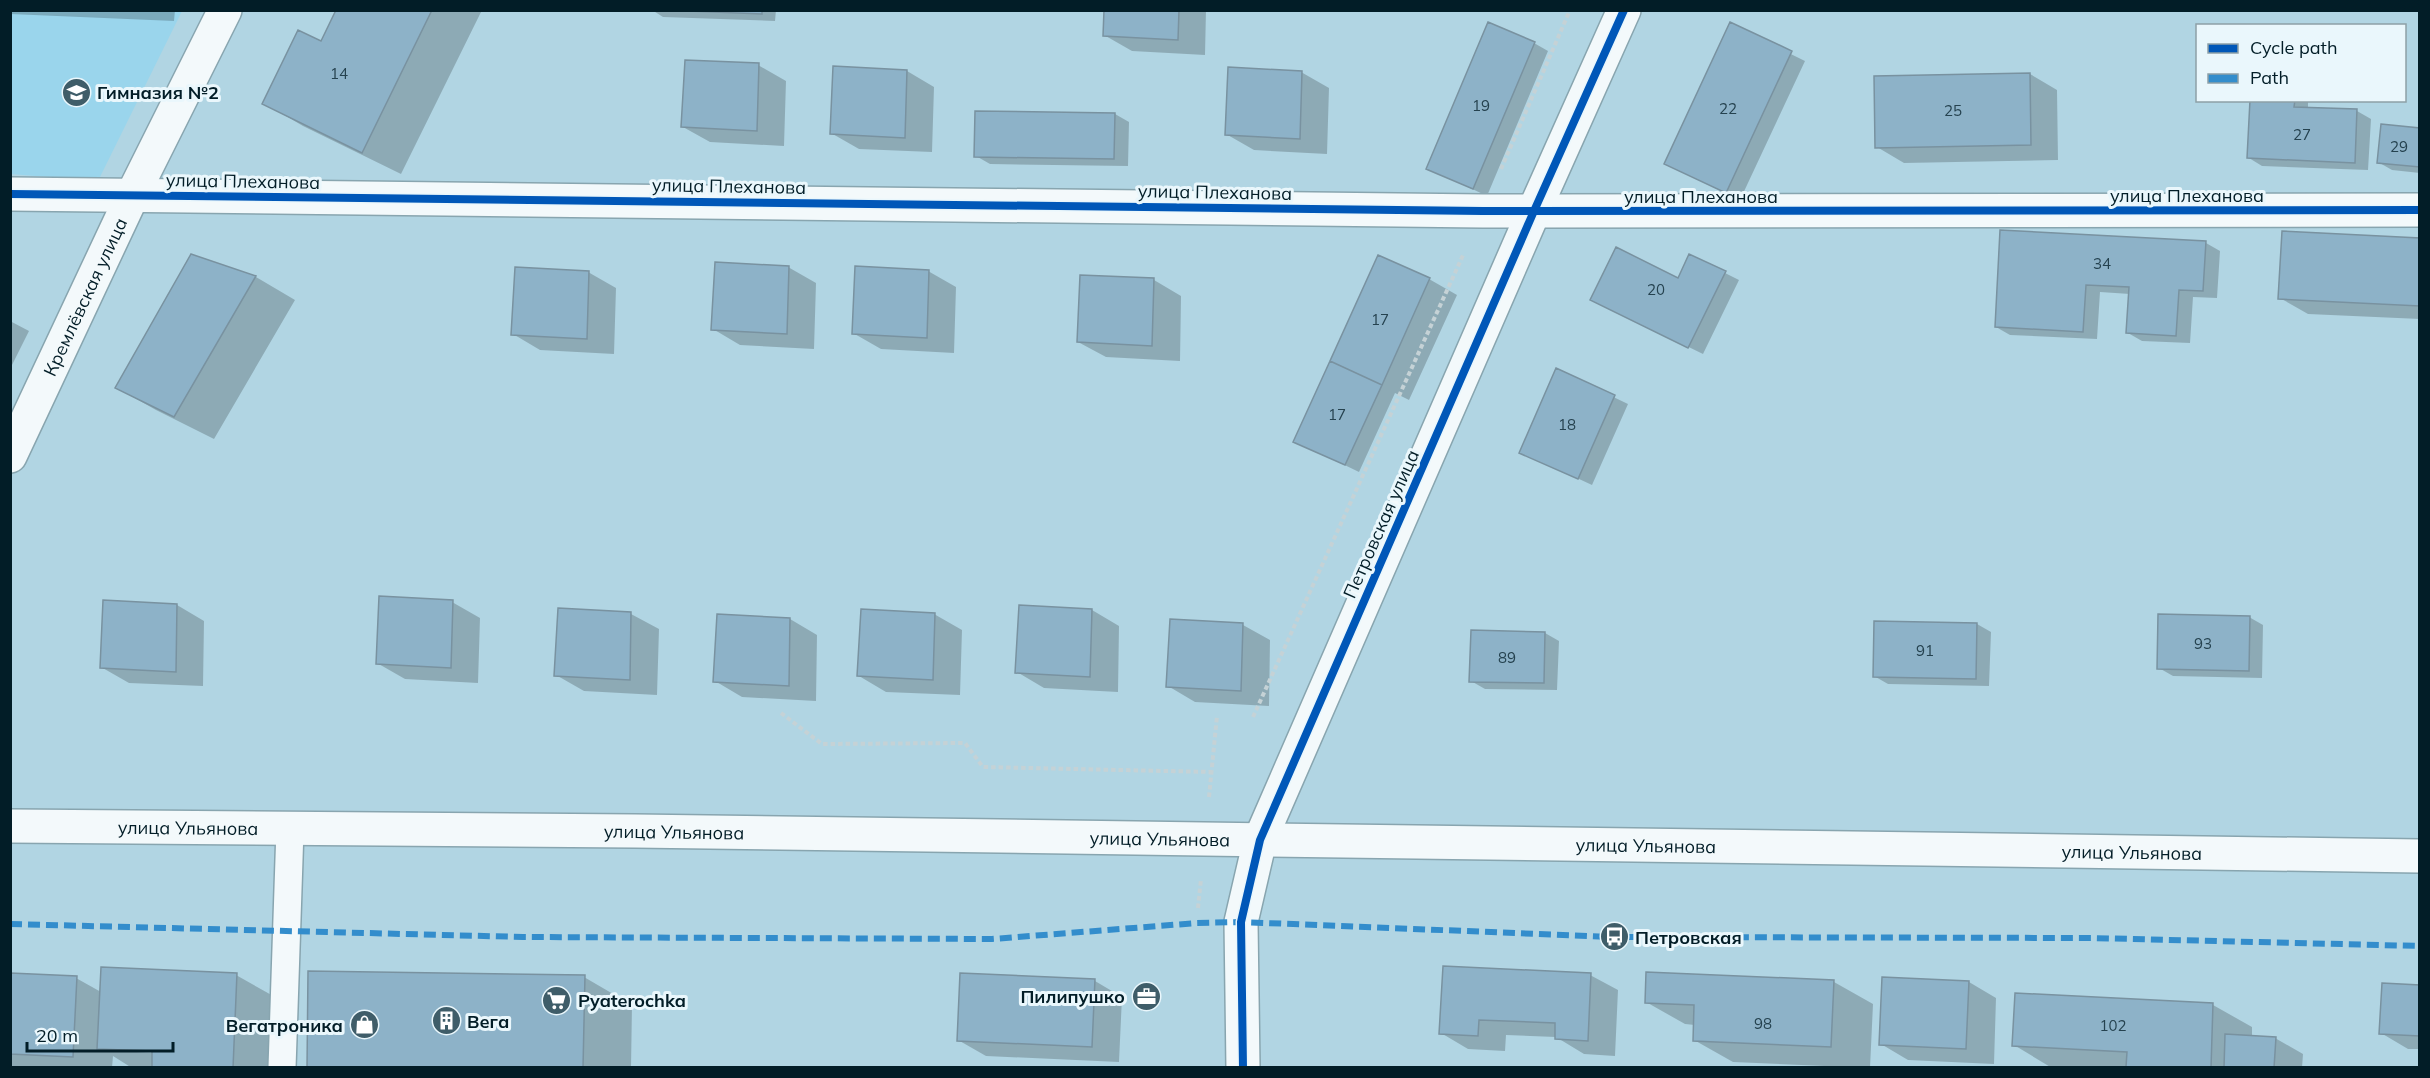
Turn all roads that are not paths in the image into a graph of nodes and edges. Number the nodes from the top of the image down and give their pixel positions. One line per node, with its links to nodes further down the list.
1 (225, 10): 4 (street, Кремлёвская улица)
2 (1624, 10): 6 (street, Петровская улица)
3 (10, 194): 4 (street, улица Плеханова)
4 (133, 194): 6 (street, улица Плеханова); 7 (street, Кремлёвская улица)
5 (2420, 210): 6 (street, улица Плеханова)
6 (1534, 211): 10 (street, Петровская улица)
7 (10, 456)
8 (10, 826): 9 (street, улица Ульянова)
9 (291, 829): 10 (street, улица Ульянова); 12 (lane)
10 (1260, 840): 11 (street, улица Ульянова); 13 (street, Петровская улица)
11 (2420, 856)
12 (282, 1068)
13 (1243, 1068)

